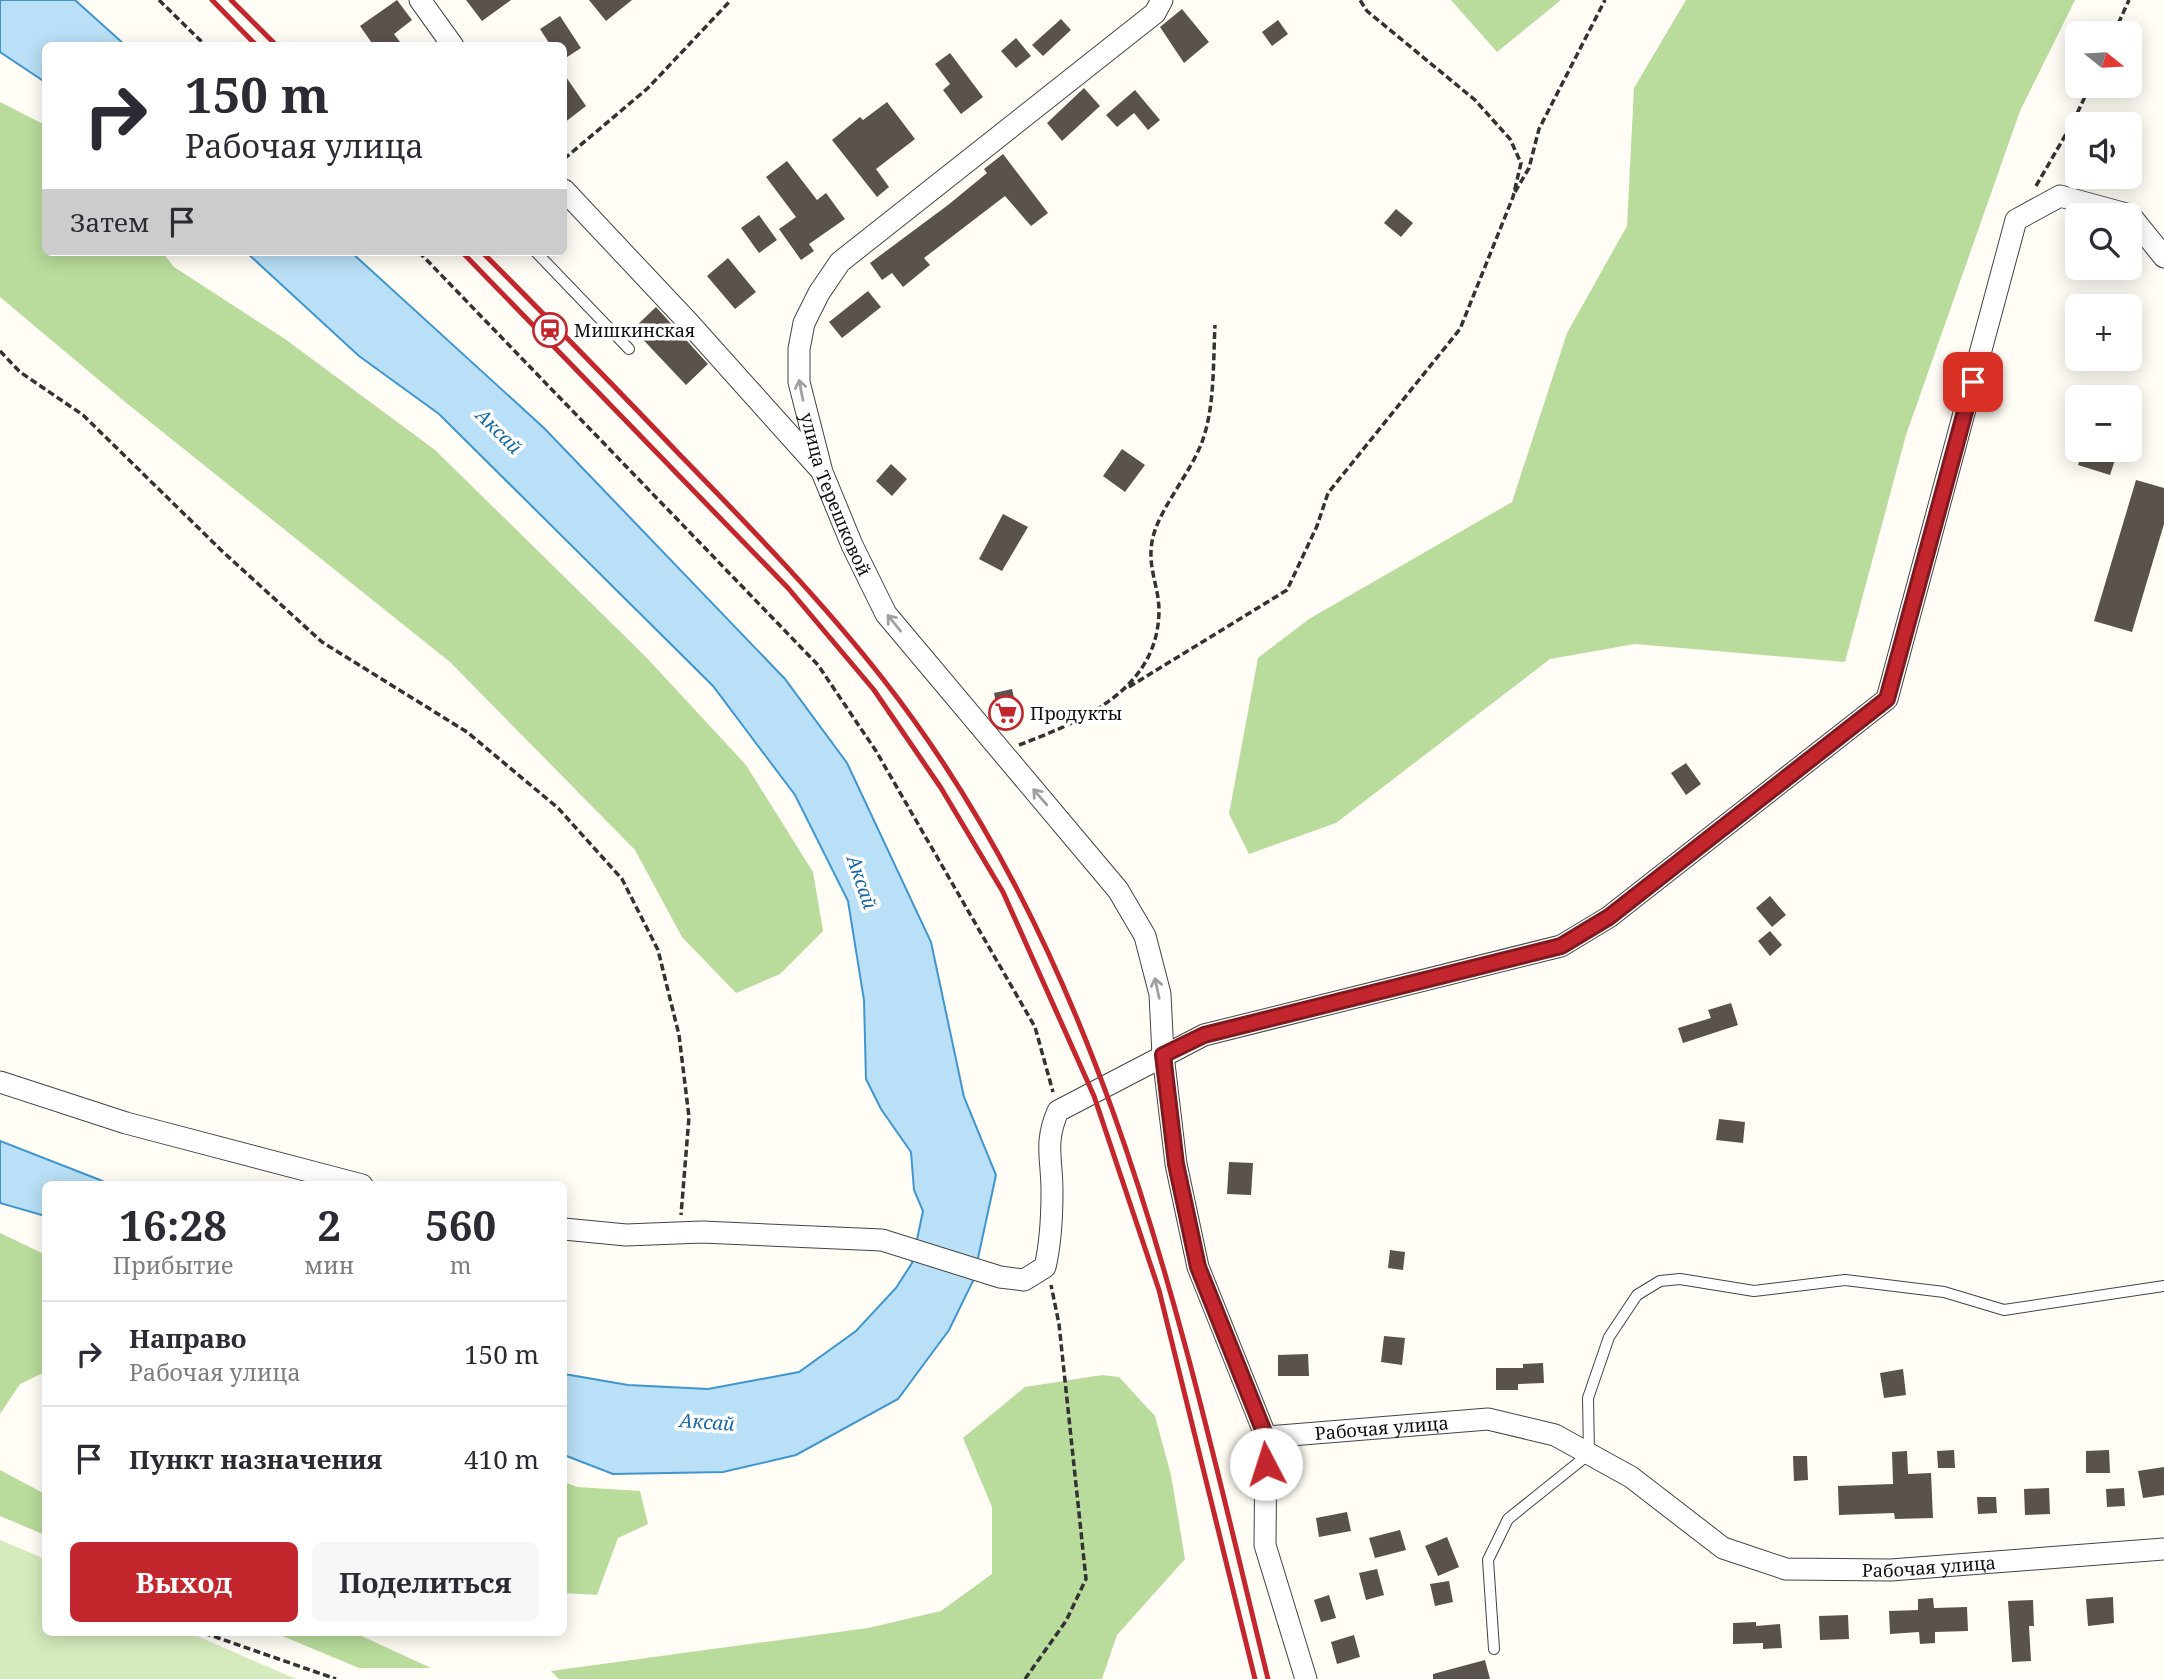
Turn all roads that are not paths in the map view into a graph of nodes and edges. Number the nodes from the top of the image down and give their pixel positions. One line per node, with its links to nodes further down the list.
1 (420, 0): 3 (street)
2 (1162, 0): 8 (street, улица Терешковой, one-way to 2)
3 (450, 42)
4 (567, 193): 8 (street)
5 (540, 256): 7 (lane)
6 (2164, 257): 9 (street)
7 (629, 349)
8 (822, 472): 9 (street, улица Терешковой, one-way to 8)
9 (1163, 1055): 12 (street); 14 (street)
10 (0, 1082): 11 (street)
11 (347, 1181)
12 (567, 1229)
13 (2164, 1286): 15 (lane)
14 (1266, 1437): 15 (street, Рабочая улица); 18 (street)
15 (1588, 1454): 16 (street, Рабочая улица); 17 (lane)
16 (2164, 1549)
17 (1494, 1649)
18 (1306, 1679)

